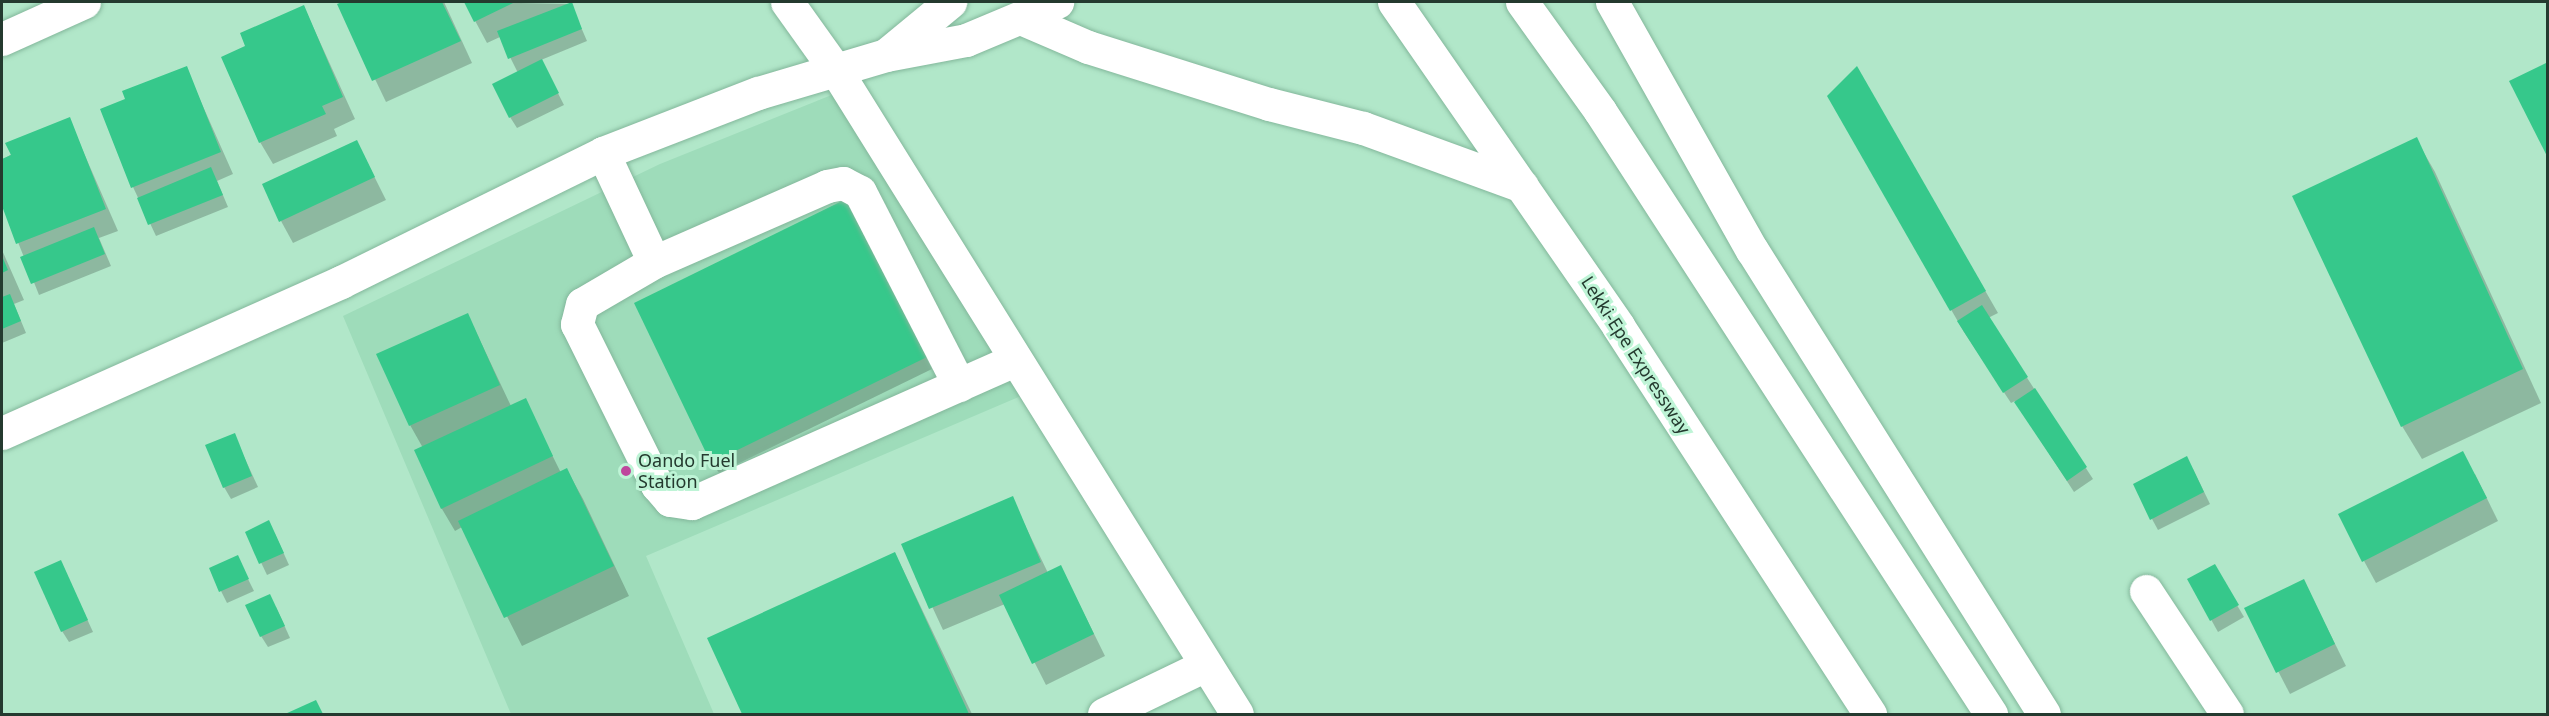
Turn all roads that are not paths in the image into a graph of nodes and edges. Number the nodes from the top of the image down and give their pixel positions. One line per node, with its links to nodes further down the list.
1 (84, 2): 9 (main road)
2 (787, 2): 11 (main road)
3 (950, 2): 10 (main road)
4 (1057, 2): 8 (main road)
5 (1394, 2): 13 (main road, Lekki-Epe Expressway)
6 (1522, 2): 23 (main road)
7 (1612, 2): 24 (main road)
8 (1023, 19): 10 (main road); 13 (main road)
9 (2, 39)
10 (886, 55): 11 (main road)
11 (837, 72): 12 (main road); 15 (main road)
12 (603, 153): 14 (main road); 17 (main road)
13 (1522, 186): 22 (main road, Lekki-Epe Expressway)
14 (654, 262): 16 (main road); 16 (main road)
15 (1014, 360): 16 (main road); 19 (main road)
16 (959, 385)
17 (2, 433)
18 (2146, 591): 25 (main road)
19 (1206, 665): 20 (main road); 21 (main road)
20 (1104, 714)
21 (1238, 714)
22 (1870, 714)
23 (1990, 714)
24 (2044, 714)
25 (2227, 714)

